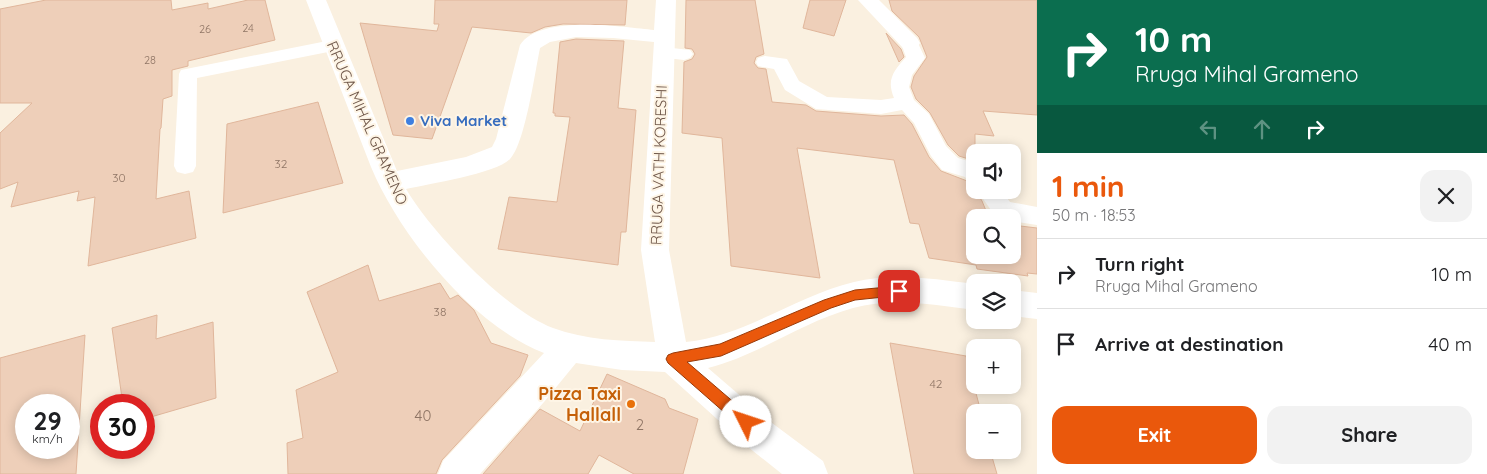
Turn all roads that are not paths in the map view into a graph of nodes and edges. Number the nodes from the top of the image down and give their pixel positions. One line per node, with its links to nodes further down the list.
1 (316, 0): 5 (street, RRUGA MIHAL GRAMENO)
2 (666, 0): 6 (street, RRUGA VATH KORESHI)
3 (868, 0): 4 (street)
4 (910, 43): 8 (lane)
5 (332, 46): 9 (lane); 11 (street, RRUGA MIHAL GRAMENO)
6 (670, 48): 11 (street); 18 (street, RRUGA VATH KORESHI)
7 (765, 62): 8 (lane)
8 (906, 104): 10 (lane)
9 (185, 166)
10 (966, 169)
11 (390, 182): 17 (street, RRUGA MIHAL GRAMENO)
12 (995, 199): 13 (lane)
13 (1037, 216)
14 (966, 296): 18 (street, RRUGA MIHAL GRAMENO)
15 (1021, 304): 16 (street)
16 (1037, 306)
17 (569, 347): 18 (street, RRUGA MIHAL GRAMENO); 19 (street)
18 (673, 359): 20 (street)
19 (456, 474)
20 (810, 474)

